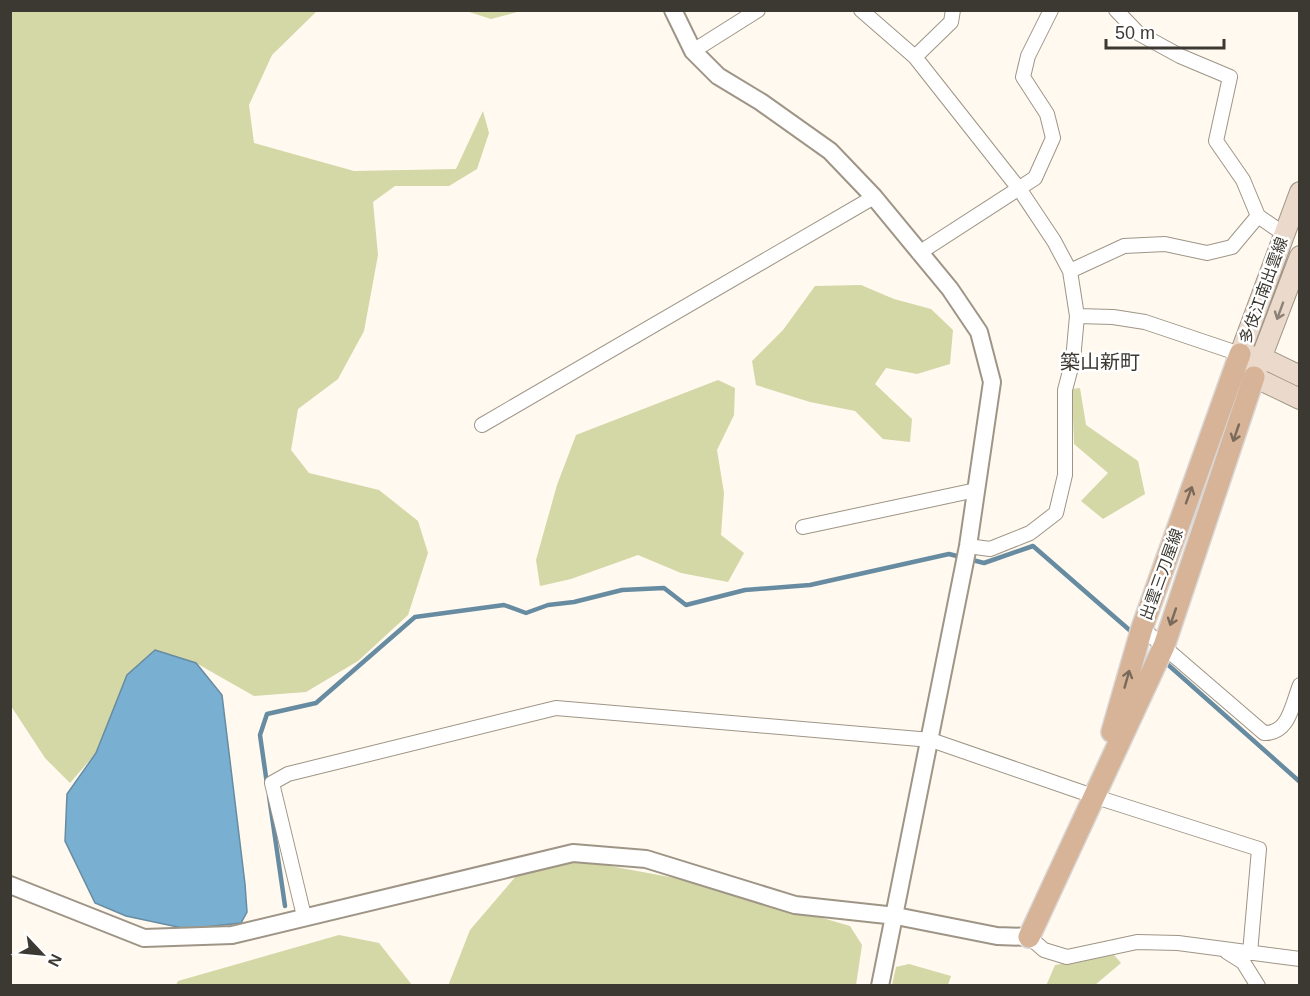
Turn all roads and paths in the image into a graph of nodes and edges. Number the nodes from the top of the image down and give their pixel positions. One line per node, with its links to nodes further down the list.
1 (673, 10): 7 (street)
2 (758, 10): 7 (street)
3 (861, 10): 8 (street)
4 (953, 10): 8 (street)
5 (1051, 10): 9 (street)
6 (1116, 10): 12 (street)
7 (693, 51): 11 (street)
8 (915, 57): 9 (street)
9 (1020, 190): 14 (street); 16 (street)
10 (1299, 192): 13 (main road, 多伎江南出雲線)
11 (874, 197): 14 (street); 23 (street)
12 (1258, 216): 13 (street); 16 (street)
13 (1284, 234): 18 (main road, 多伎江南出雲線)
14 (919, 253): 24 (street)
15 (1299, 256): 19 (main road, 多伎江南出雲線, one-way to 19)
16 (1070, 271): 17 (street)
17 (1077, 316): 18 (street); 26 (street)
18 (1240, 354): 19 (main road, 多伎江南出雲線); 21 (main road, 多伎江南出雲線); 27 (main road, 出雲三刀屋線, one-way to 18)
19 (1263, 358): 20 (main road, 多伎江南出雲線); 21 (main road, 多伎江南出雲線)
20 (1299, 376)
21 (1254, 377): 22 (main road); 28 (main road, 出雲三刀屋線, one-way to 28)
22 (1299, 399)
23 (482, 426)
24 (976, 490): 25 (street); 26 (street)
25 (803, 527)
26 (968, 546): 30 (street)
27 (1142, 628): 28 (street); 31 (main road, 出雲三刀屋線, one-way to 27)
28 (1164, 646): 29 (street); 31 (main road, 出雲三刀屋線)
29 (1299, 685)
30 (931, 740): 31 (street); 33 (street); 34 (street)
31 (1093, 796): 35 (main road, 出雲三刀屋線); 37 (street)
32 (10, 885): 33 (street)
33 (304, 916): 34 (street)
34 (896, 916): 35 (street); 39 (street)
35 (1029, 937): 36 (street)
36 (1223, 950): 37 (street); 40 (street)
37 (1250, 953): 38 (street)
38 (1299, 959)
39 (879, 986)
40 (1258, 986)

